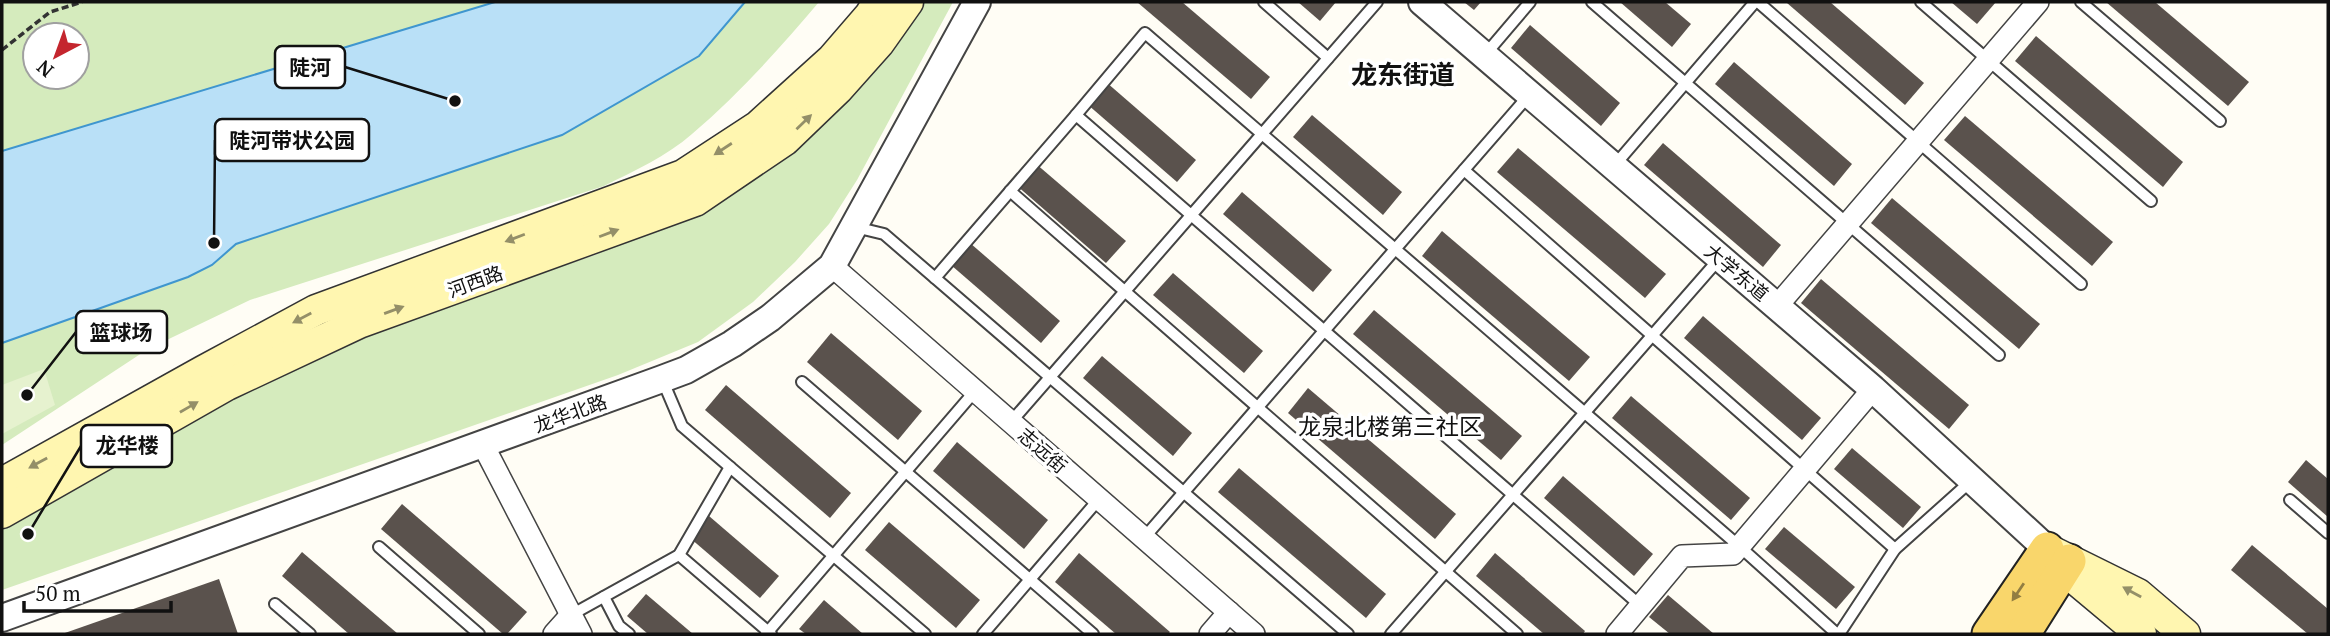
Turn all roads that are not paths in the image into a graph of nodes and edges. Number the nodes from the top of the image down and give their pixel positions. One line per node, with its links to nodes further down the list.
1 (878, 2): 51 (main road, 河西路, one-way to 51)
2 (908, 2): 55 (main road, 河西路, one-way to 2)
3 (977, 2): 28 (street, 龙华北路)
4 (1264, 2): 14 (lane)
5 (1377, 2): 14 (lane)
6 (1422, 2): 13 (street, 大学东道)
7 (1530, 2): 13 (lane)
8 (1592, 2): 16 (lane)
9 (1756, 2): 16 (lane); 21 (lane)
10 (1921, 2): 15 (lane)
11 (2038, 2): 15 (street)
12 (2081, 2): 19 (lane)
13 (1484, 56): 17 (street, 大学东道)
14 (1328, 58): 20 (lane)
15 (1988, 60): 21 (street); 25 (lane)
16 (1685, 82): 22 (lane); 27 (lane)
17 (1530, 94): 22 (street, 大学东道); 23 (lane)
18 (1076, 115): 20 (lane); 24 (lane); 26 (lane)
19 (2220, 121)
20 (1262, 134): 26 (lane); 29 (lane)
21 (1918, 141): 27 (street); 33 (lane)
22 (1614, 166): 30 (street, 大学东道)
23 (1464, 170): 29 (lane); 37 (lane)
24 (1010, 191): 32 (lane); 34 (lane)
25 (2151, 201)
26 (1191, 215): 34 (lane); 36 (lane)
27 (1848, 223): 35 (street); 38 (lane)
28 (855, 227): 31 (street, 龙华北路); 32 (lane)
29 (1395, 249): 36 (lane); 44 (lane)
30 (1720, 258): 35 (street, 大学东道); 37 (lane)
31 (832, 266): 39 (street, 龙华北路); 42 (street, 志远街)
32 (935, 278): 83 (lane)
33 (2081, 284)
34 (1125, 291): 43 (lane); 45 (lane)
35 (1777, 306): 41 (street, 大学东道)
36 (1324, 331): 43 (lane); 52 (lane)
37 (1652, 335): 44 (lane); 48 (lane)
38 (1999, 355)
39 (662, 379): 46 (street, 龙华北路); 47 (lane)
40 (802, 382): 49 (lane)
41 (1873, 389): 48 (street); 50 (street, 大学东道)
42 (975, 391): 45 (street, 志远街); 49 (lane)
43 (1257, 407): 57 (lane); 64 (lane)
44 (1585, 413): 52 (lane); 58 (lane)
45 (1011, 422): 53 (street, 志远街)
46 (483, 444): 70 (street); 71 (street, 龙华北路)
47 (730, 467): 61 (lane); 62 (lane)
48 (1804, 470): 58 (street); 60 (lane)
49 (906, 472): 62 (lane); 65 (lane)
50 (1972, 480): 60 (lane); 63 (street, 大学东道)
51 (2, 484)
52 (1513, 495): 64 (lane); 68 (lane)
53 (1099, 499): 57 (street, 志远街); 65 (lane)
54 (2290, 500): 56 (lane)
55 (2, 513)
56 (2328, 533)
57 (1144, 538): 69 (street, 志远街)
58 (1739, 546): 68 (street); 87 (lane)
59 (379, 547): 74 (lane)
60 (1895, 549): 87 (lane)
61 (679, 555): 66 (lane); 73 (lane)
62 (833, 556): 73 (lane); 78 (lane)
63 (2060, 560): 88 (main road, one-way to 88); 89 (main road); 90 (main road, 大学东道); 91 (main road, 大学东道, one-way to 63)
64 (1446, 572): 84 (lane); 85 (lane)
65 (1030, 580): 79 (lane); 80 (lane)
66 (604, 597): 70 (lane); 77 (lane)
67 (275, 604): 72 (lane)
68 (1641, 606): 86 (street)
69 (1229, 612): 81 (street); 82 (street, 志远街)
70 (571, 615): 75 (street); 76 (street)
71 (2, 618)
72 (301, 632)
73 (768, 633)
74 (479, 634)
75 (554, 634)
76 (581, 634)
77 (629, 634)
78 (925, 634)
79 (983, 634)
80 (1093, 634)
81 (1210, 634)
82 (1254, 634)
83 (1348, 634)
84 (1391, 634)
85 (1517, 634)
86 (1617, 634)
87 (1838, 634)
88 (1989, 634)
89 (2023, 634)
90 (2141, 634)
91 (2185, 634)

